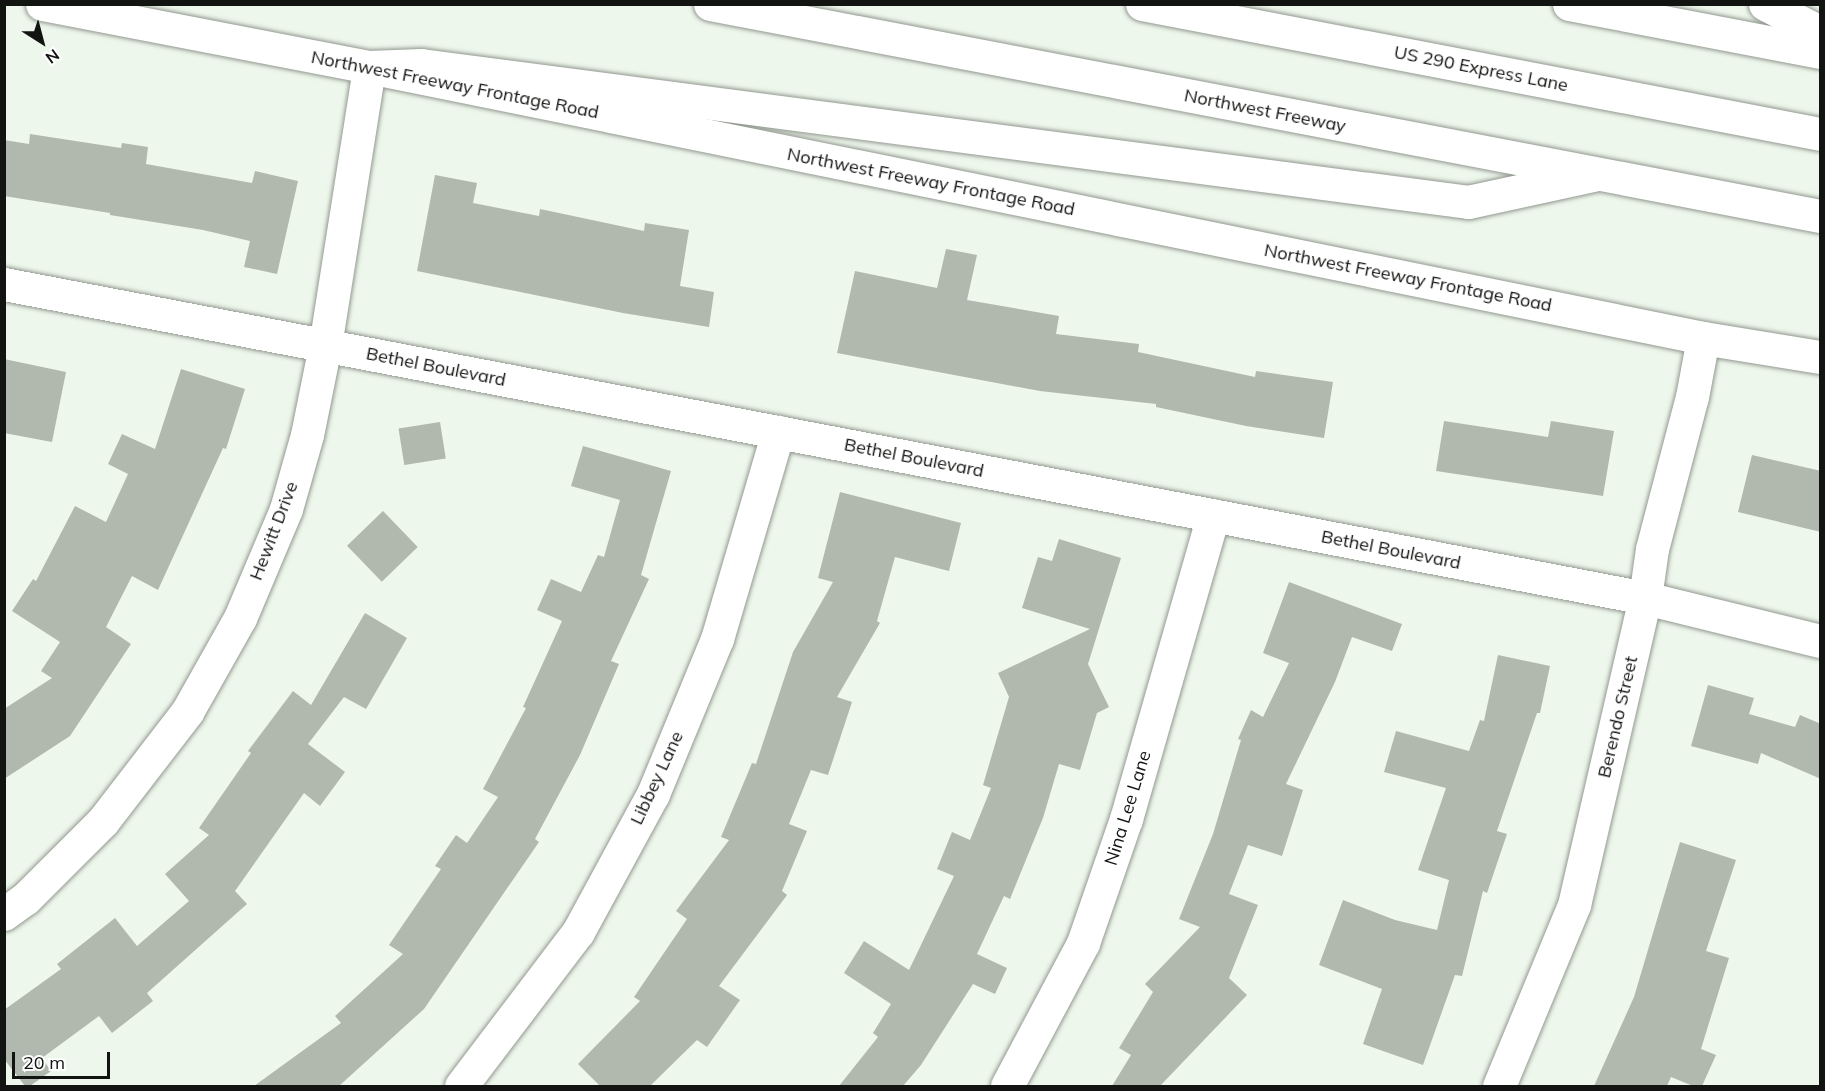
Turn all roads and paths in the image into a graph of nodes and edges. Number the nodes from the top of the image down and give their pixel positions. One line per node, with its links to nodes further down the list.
1 (42, 4): 8 (main road, Northwest Freeway Frontage Road)
2 (710, 4): 10 (main road, Northwest Freeway)
3 (1142, 4): 9 (main road, US 290 Express Lane)
4 (1569, 4): 7 (main road)
5 (1764, 4): 6 (main road)
6 (1821, 32)
7 (1821, 52)
8 (369, 68): 10 (main road); 13 (main road, Northwest Freeway Frontage Road); 14 (main road, Hewitt Drive)
9 (1821, 134)
10 (1598, 174): 11 (main road, Northwest Freeway)
11 (1821, 216)
12 (4, 284): 14 (main road, Bethel Boulevard)
13 (1703, 338): 15 (main road, Northwest Freeway Frontage Road); 18 (main road, Berendo Street)
14 (326, 346): 16 (main road, Bethel Boulevard); 20 (main road, Hewitt Drive)
15 (1821, 357)
16 (778, 432): 17 (main road, Bethel Boulevard); 21 (main road, Libbey Lane)
17 (1213, 515): 18 (main road, Bethel Boulevard); 22 (main road, Nina Lee Lane)
18 (1645, 598): 19 (main road, Bethel Boulevard); 23 (main road, Berendo Street)
19 (1821, 642)
20 (4, 914)
21 (461, 1086)
22 (1007, 1086)
23 (1499, 1086)

